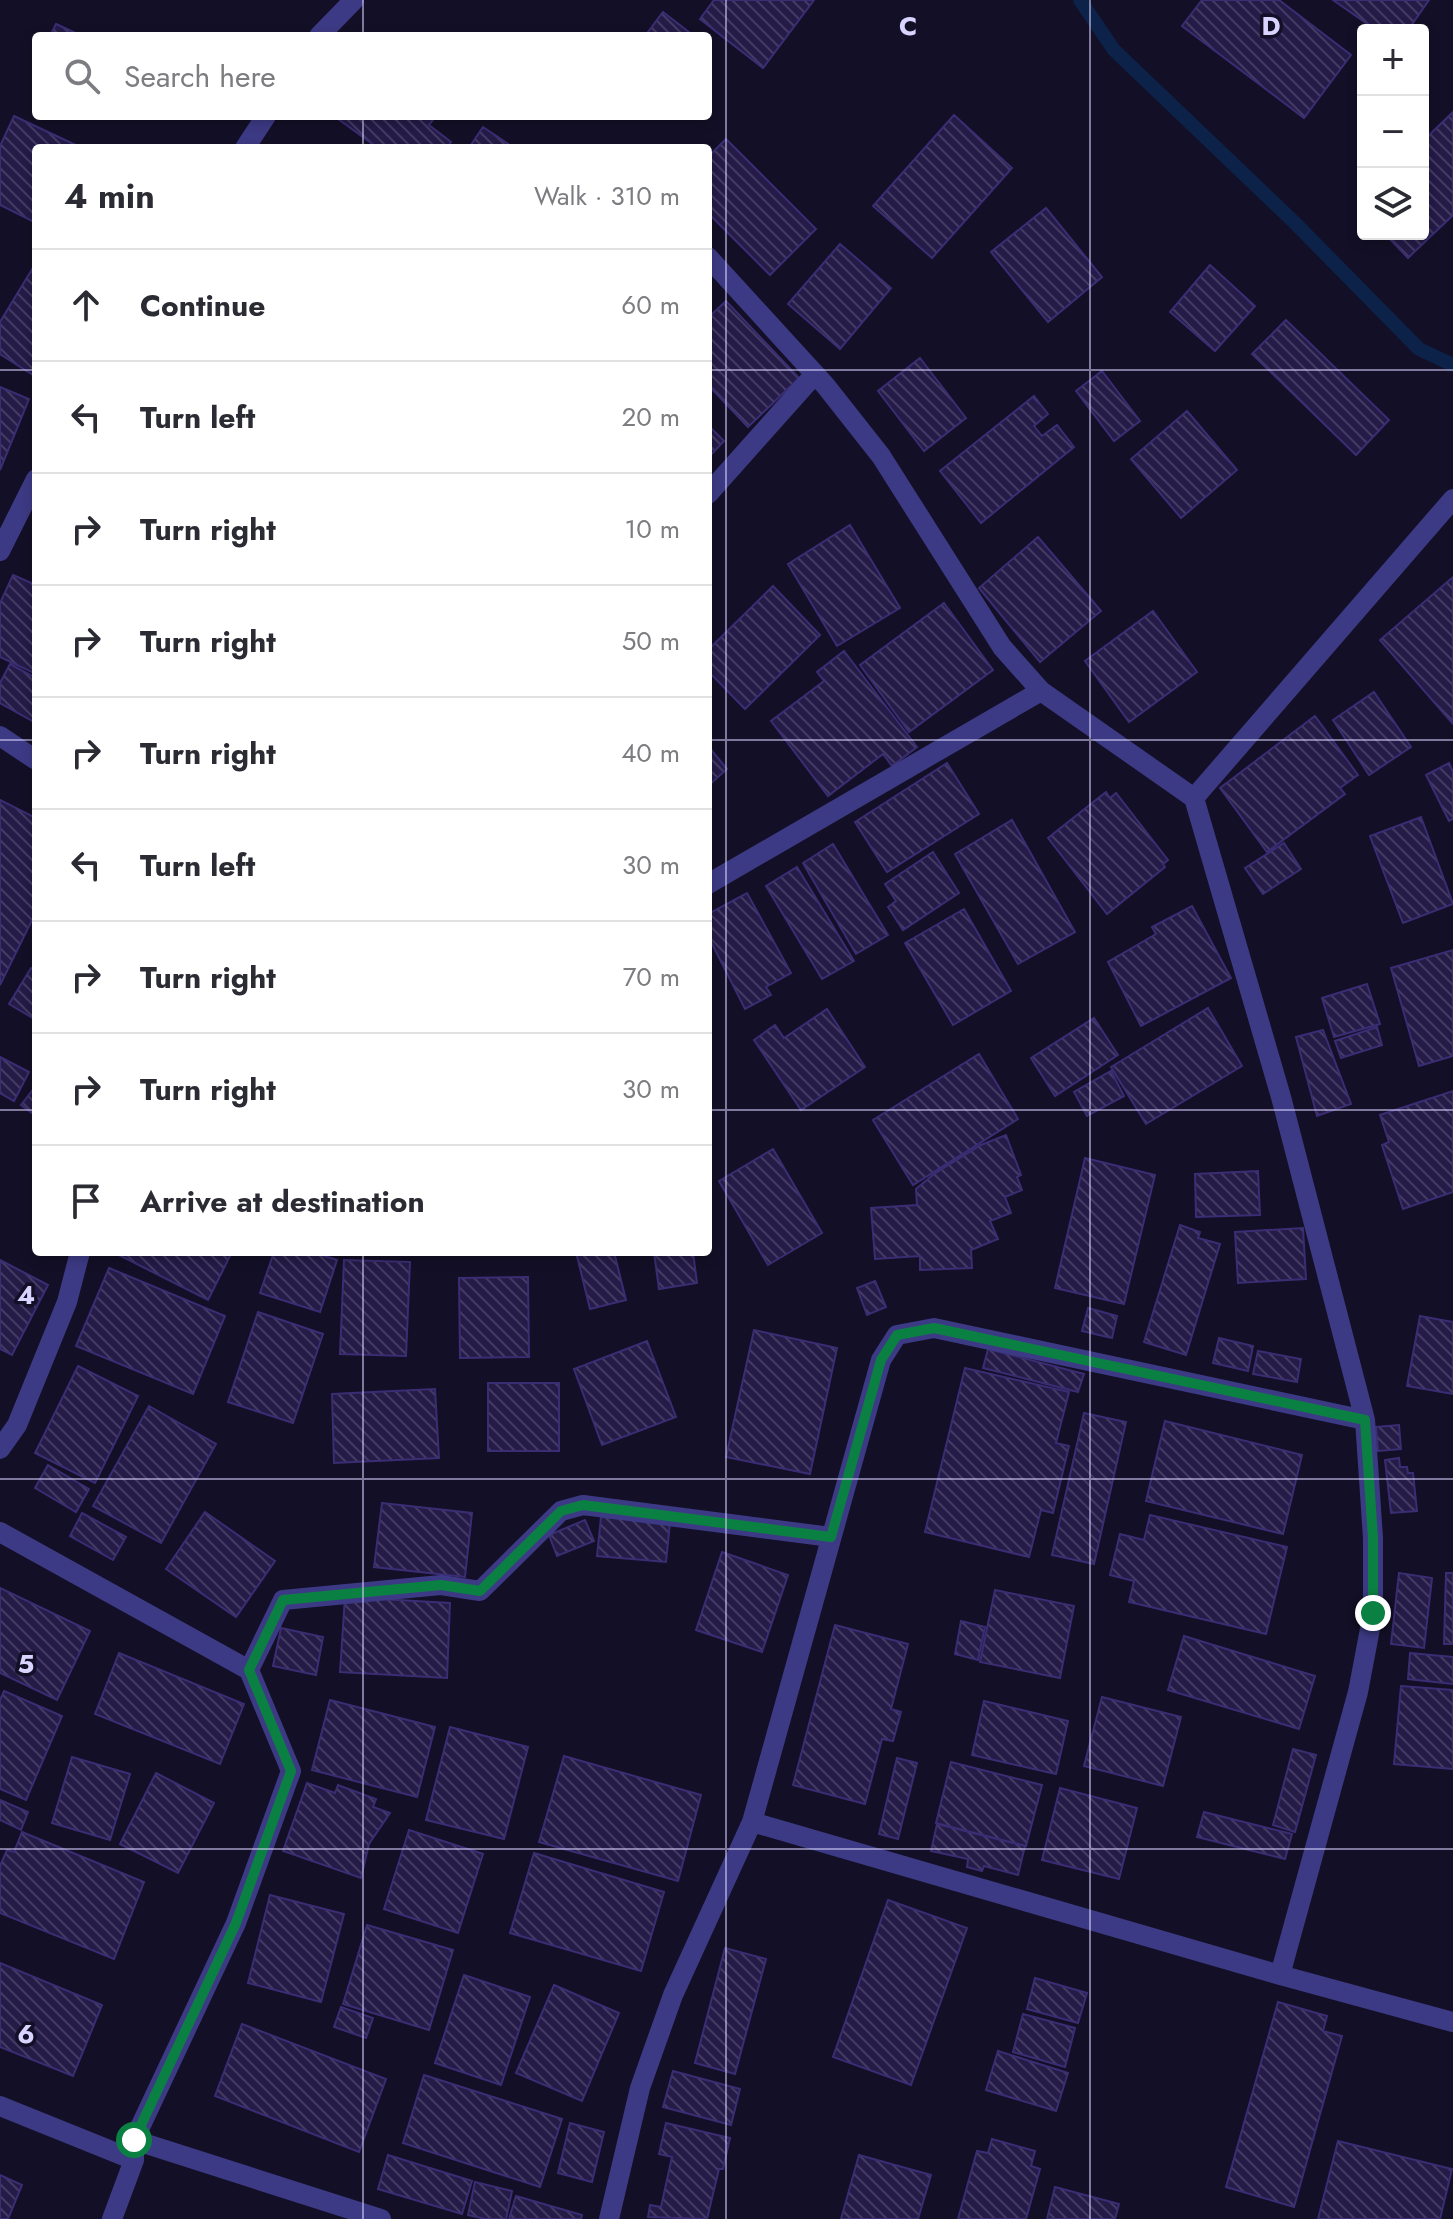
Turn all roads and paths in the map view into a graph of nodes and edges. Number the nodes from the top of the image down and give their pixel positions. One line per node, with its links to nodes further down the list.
1 (354, 0): 2 (street)
2 (323, 32)
3 (263, 120): 4 (street)
4 (248, 144)
5 (712, 261): 6 (street)
6 (815, 374): 8 (street); 11 (street)
7 (32, 487): 10 (street)
8 (712, 490)
9 (1453, 499): 14 (street)
10 (0, 551)
11 (1041, 691): 14 (street); 15 (street)
12 (0, 736): 13 (street)
13 (32, 757)
14 (1194, 798): 17 (street)
15 (712, 882)
16 (79, 1256): 18 (street)
17 (1365, 1420): 20 (street); 23 (street)
18 (0, 1449)
19 (0, 1532): 21 (street)
20 (831, 1537): 21 (street); 22 (street)
21 (249, 1670): 26 (street)
22 (752, 1822): 23 (street); 29 (street)
23 (1280, 1975): 24 (street)
24 (1453, 2022)
25 (0, 2106): 26 (street)
26 (134, 2150): 27 (street); 28 (street)
27 (112, 2219)
28 (381, 2219)
29 (609, 2219)

